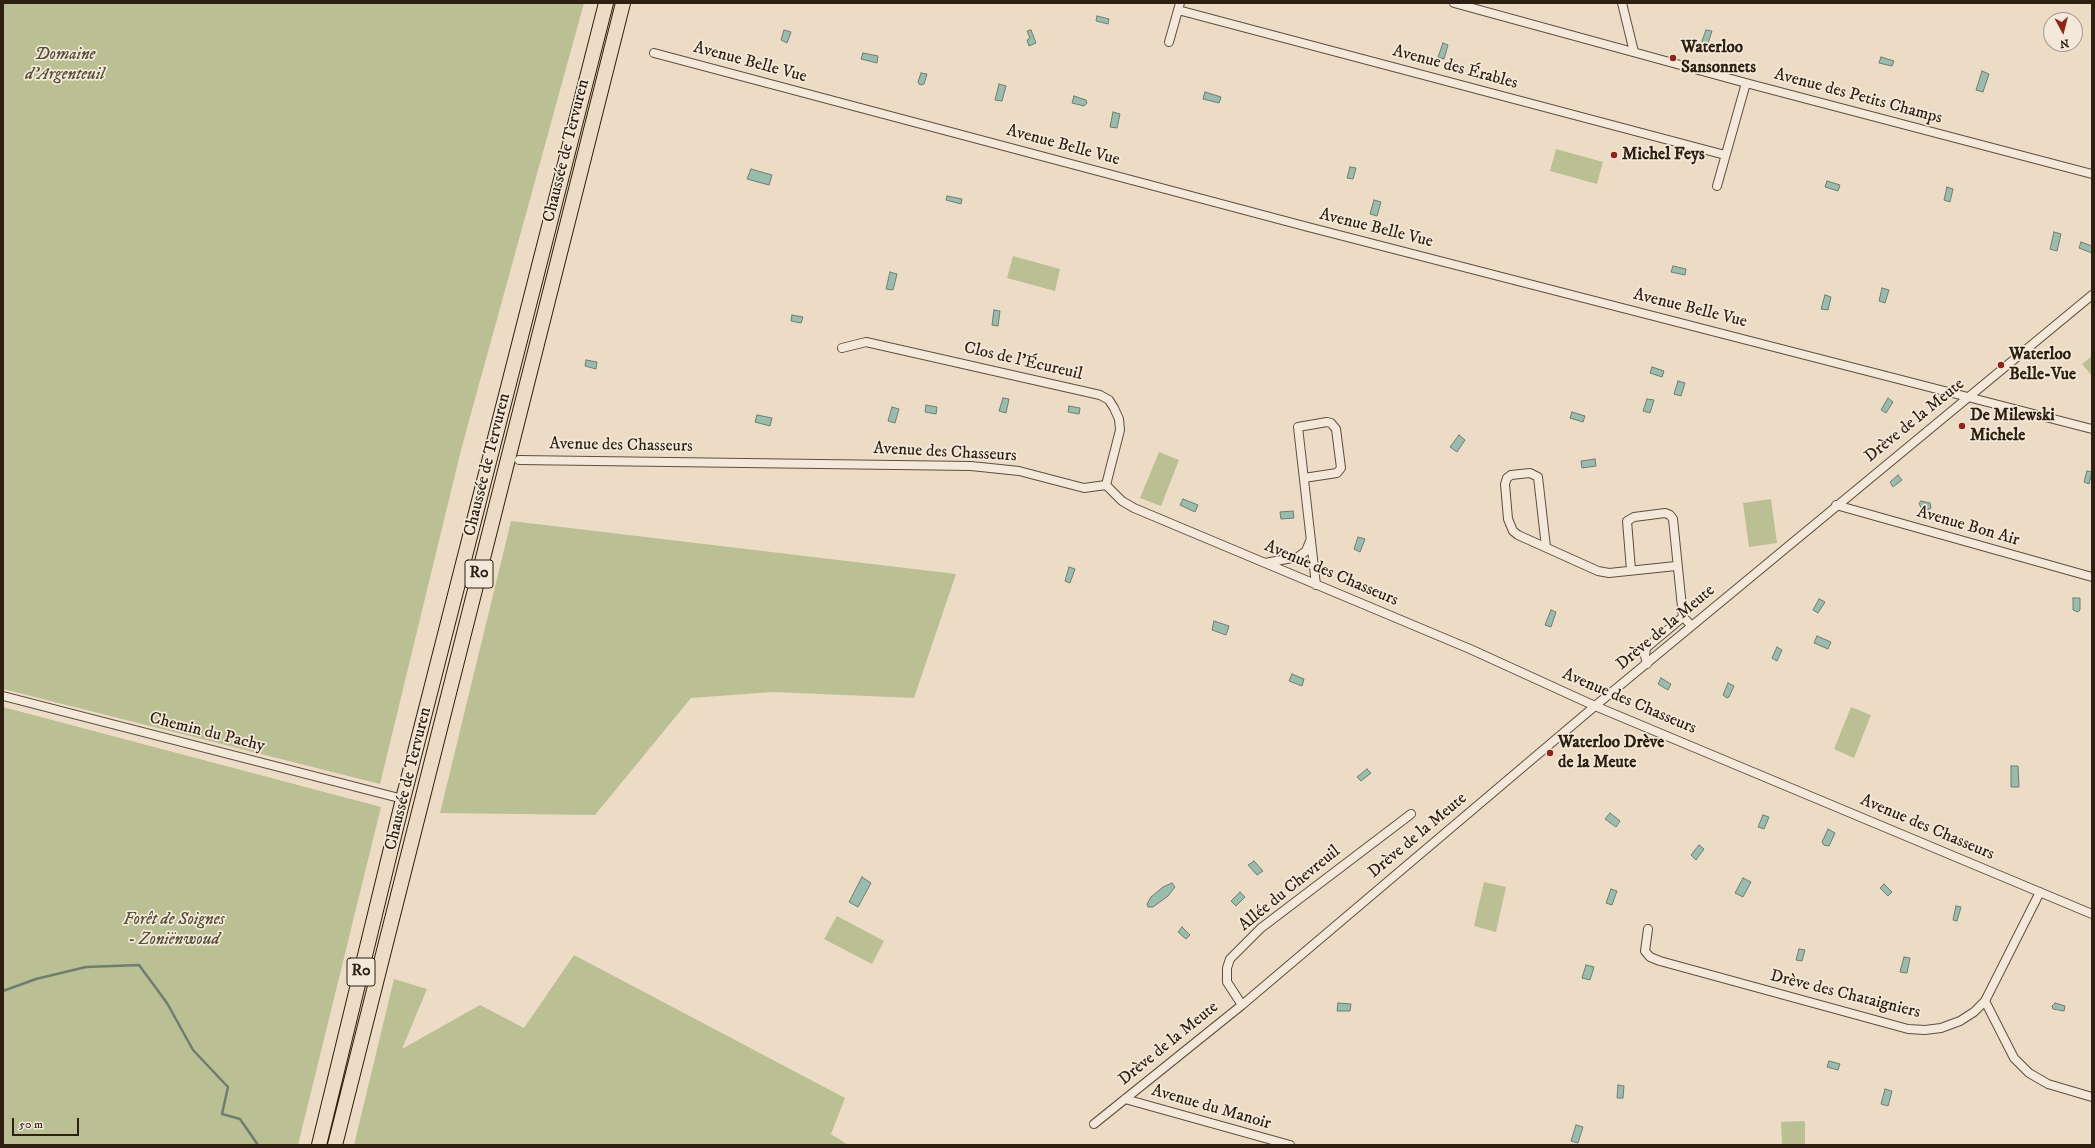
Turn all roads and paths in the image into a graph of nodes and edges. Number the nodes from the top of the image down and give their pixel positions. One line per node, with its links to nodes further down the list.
1 (606, 3): 33 (highway, Chaussée de Tervuren / R0)
2 (622, 3): 44 (highway, Chaussée de Tervuren / R0)
3 (1454, 3): 7 (street, Avenue des Petits Champs)
4 (1622, 3): 7 (street)
5 (1179, 7): 6 (street, Avenue des Érables); 10 (street, Avenue des Érables)
6 (1169, 42)
7 (1634, 52): 9 (street, Avenue des Petits Champs)
8 (654, 53): 15 (street, Avenue Belle Vue)
9 (1746, 83): 10 (street); 11 (street, Avenue des Petits Champs)
10 (1725, 155): 12 (street)
11 (2092, 174)
12 (1717, 186)
13 (2092, 295): 15 (street, Drève de la Meute)
14 (842, 348): 19 (street, Clos de l'Écureuil)
15 (1969, 396): 16 (street, Avenue Belle Vue); 20 (street, Drève de la Meute)
16 (2092, 429)
17 (519, 460): 19 (street, Avenue des Chasseurs)
18 (1304, 478): 18 (street); 21 (street)
19 (1106, 485): 23 (street, Avenue des Chasseurs)
20 (1836, 506): 26 (street, Avenue Bon Air); 29 (street, Drève de la Meute)
21 (1310, 540): 23 (street); 27 (street)
22 (1546, 547): 22 (street); 25 (street)
23 (1265, 563): 27 (street, Avenue des Chasseurs)
24 (1676, 566): 25 (street); 25 (street); 28 (street)
25 (1630, 570)
26 (2092, 577)
27 (1316, 585): 32 (street, Avenue des Chasseurs)
28 (1683, 617): 29 (street); 30 (street)
29 (1691, 625): 30 (street, Drève de la Meute)
30 (1647, 664): 32 (street, Drève de la Meute)
31 (3, 696): 33 (street, Chemin du Pachy)
32 (1595, 706): 35 (street, Avenue des Chasseurs); 39 (street, Drève de la Meute)
33 (403, 799): 43 (highway, Chaussée de Tervuren / R0)
34 (1411, 814): 39 (street, Allée du Chevreuil)
35 (2040, 892): 36 (street, Avenue des Chasseurs); 38 (street, Drève des Chataigniers)
36 (2092, 914)
37 (1648, 929): 38 (street, Drève des Chataigniers)
38 (1985, 1001): 40 (street)
39 (1242, 1005): 41 (street, Drève de la Meute)
40 (2092, 1097)
41 (1125, 1099): 42 (street, Drève de la Meute); 45 (street, Avenue du Manoir)
42 (1094, 1124)
43 (319, 1145)
44 (335, 1145)
45 (1290, 1145)

